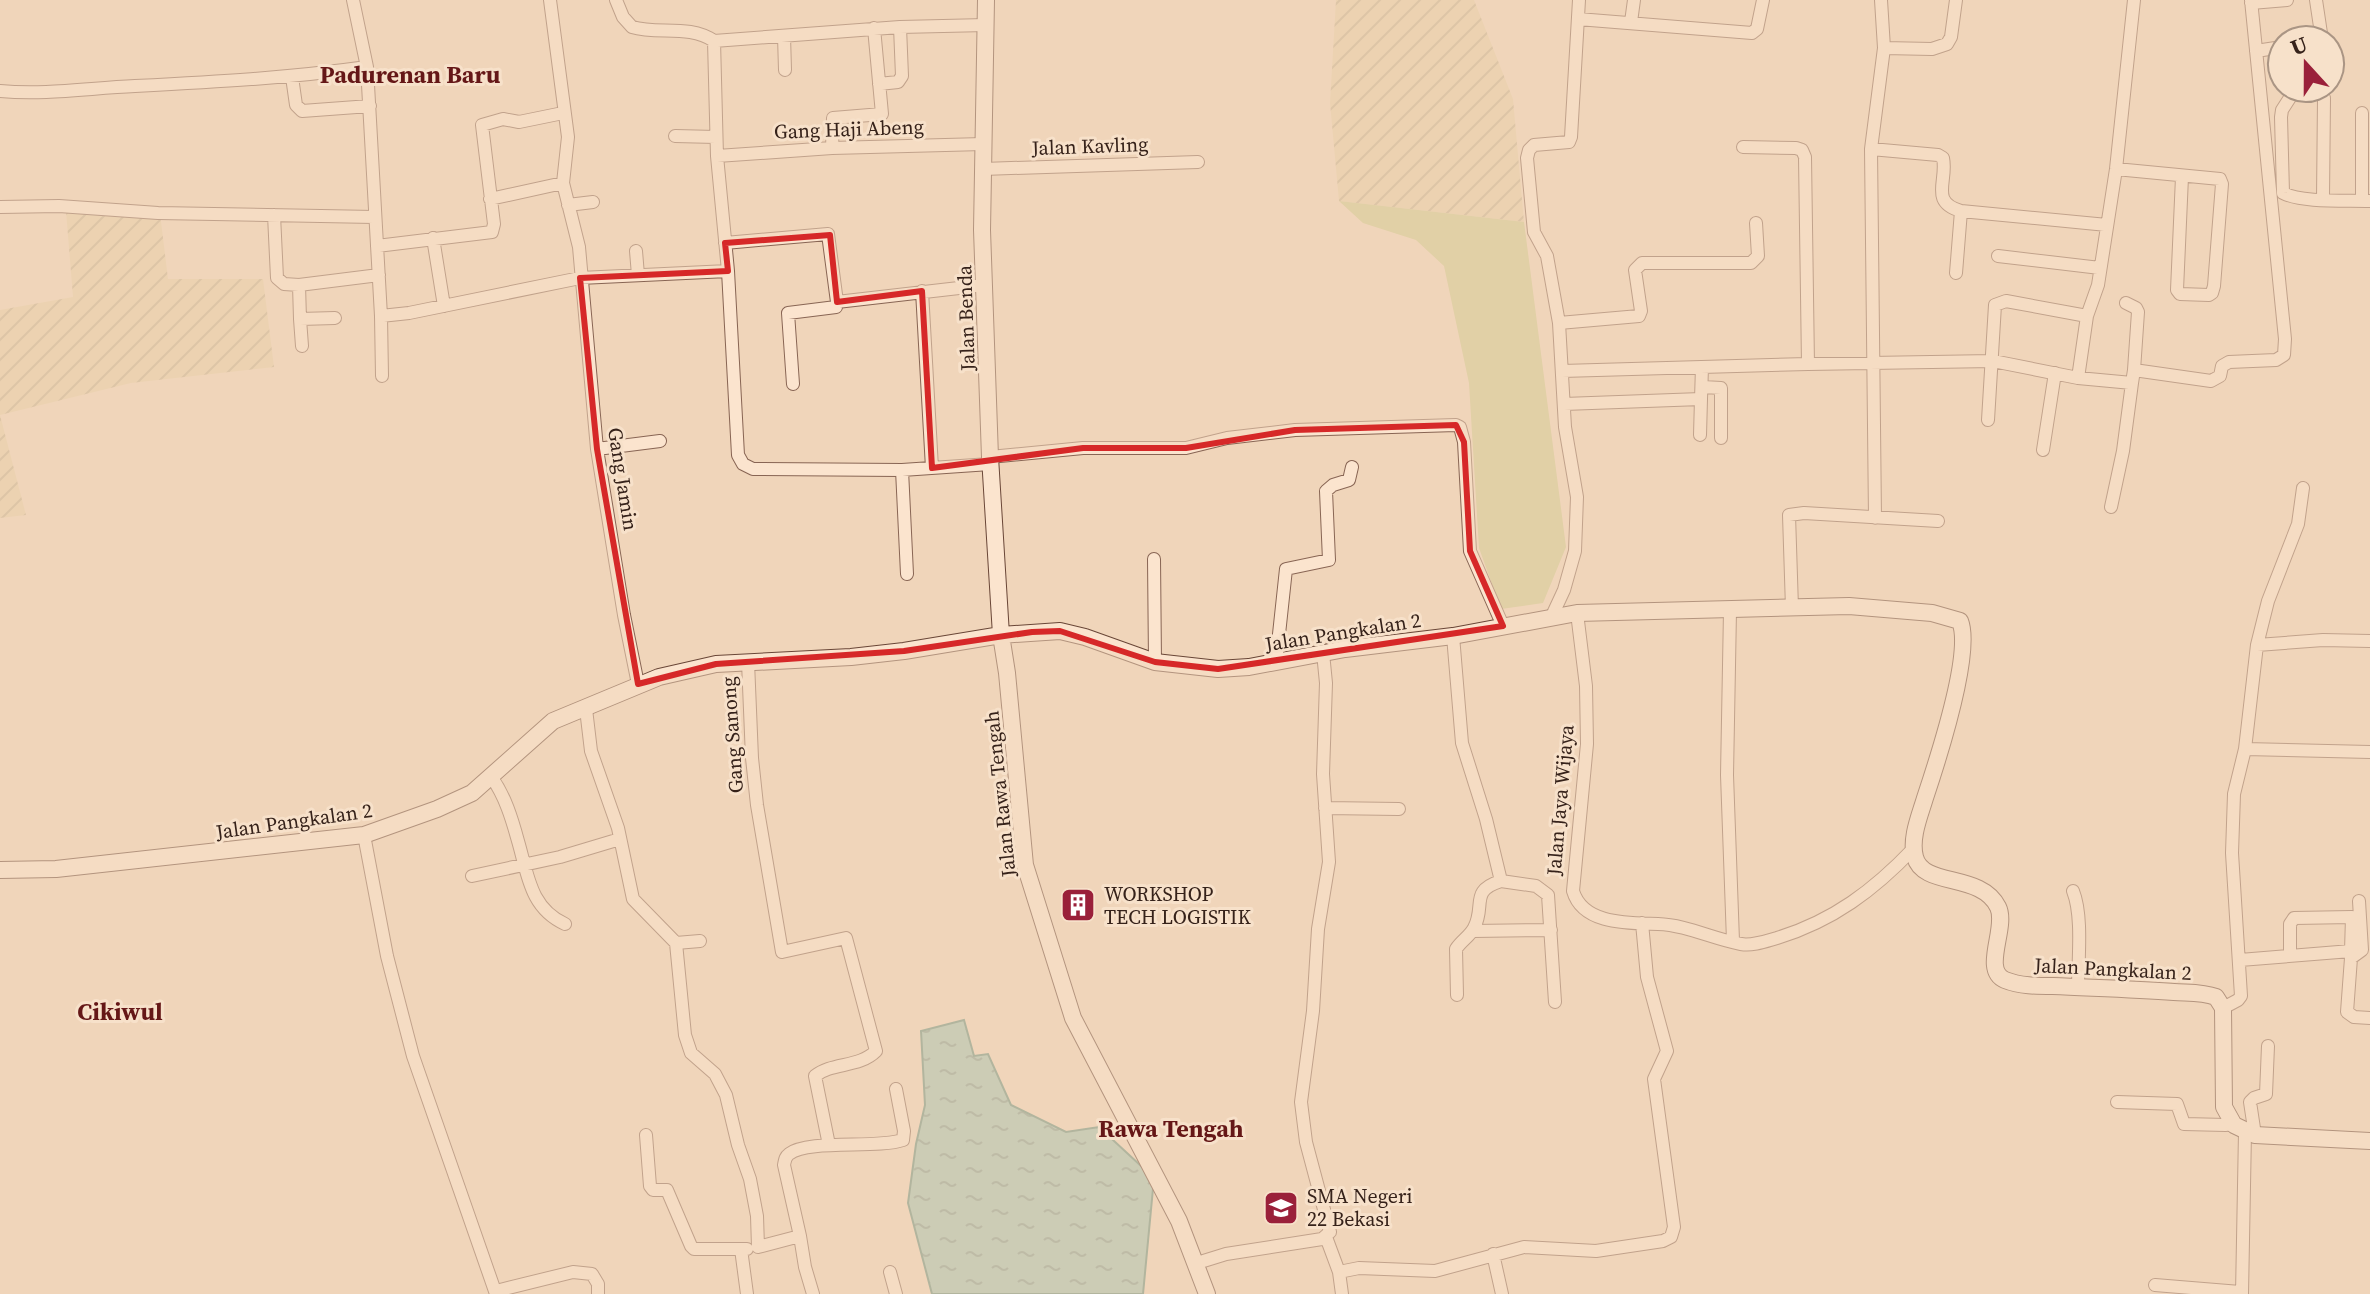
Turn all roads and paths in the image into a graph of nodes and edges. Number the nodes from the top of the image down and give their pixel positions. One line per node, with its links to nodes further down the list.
1 (353, 0): 25 (street)
2 (550, 0): 31 (street, Gang Jamin)
3 (616, 0): 21 (street)
4 (986, 0): 17 (street, Jalan Benda)
5 (1579, 0): 14 (street)
6 (1634, 0): 15 (street)
7 (1763, 0): 15 (street)
8 (1881, 0): 22 (street)
9 (1956, 0): 22 (street)
10 (2134, 0): 42 (street)
11 (2287, 0): 13 (street)
12 (2316, 0): 16 (street)
13 (2251, 2): 24 (street)
14 (1578, 19): 15 (street); 77 (street)
15 (1631, 22)
16 (2320, 24)
17 (986, 25): 18 (street); 35 (street, Jalan Benda)
18 (900, 27): 19 (street); 28 (street)
19 (874, 28): 20 (street); 28 (street)
20 (784, 36): 21 (street); 26 (street)
21 (714, 41): 34 (street)
22 (1884, 48): 38 (street)
23 (2266, 49): 24 (street)
24 (2256, 51): 86 (street)
25 (367, 67): 27 (street); 30 (street)
26 (785, 70)
27 (292, 77): 29 (street); 30 (street)
28 (879, 84): 37 (street)
29 (0, 91)
30 (370, 106): 53 (street)
31 (563, 113): 44 (street, Gang Jamin); 46 (street)
32 (2362, 113): 47 (street)
33 (675, 136): 34 (street)
34 (716, 137): 39 (street)
35 (983, 144): 37 (street, Gang Haji Abeng); 41 (street, Jalan Benda)
36 (1743, 147): 81 (street)
37 (832, 148): 39 (street, Gang Haji Abeng)
38 (1871, 149): 51 (street); 80 (street)
39 (717, 156): 57 (street)
40 (1198, 162): 41 (street, Jalan Kavling)
41 (983, 169): 68 (street, Jalan Benda)
42 (2116, 169): 43 (street); 55 (street)
43 (2182, 177): 43 (street)
44 (563, 183): 46 (street); 49 (street, Gang Jamin)
45 (2323, 198): 45 (street); 47 (street)
46 (490, 199): 56 (street)
47 (2366, 201)
48 (593, 202): 49 (street)
49 (568, 205): 66 (street, Gang Jamin)
50 (0, 207): 52 (street)
51 (1961, 211): 55 (street); 63 (street)
52 (274, 215): 53 (street); 67 (street)
53 (374, 217): 58 (street)
54 (1756, 223): 77 (street)
55 (2107, 225): 61 (street)
56 (433, 238): 58 (street); 72 (street)
57 (725, 243): 62 (street); 70 (street)
58 (377, 246): 64 (street)
59 (636, 251): 65 (street)
60 (1998, 256): 61 (street)
61 (2100, 268): 74 (street)
62 (728, 271): 65 (street); 100 (street)
63 (1956, 273)
64 (379, 275): 67 (street); 73 (street)
65 (638, 275): 66 (street)
66 (580, 278): 72 (street); 95 (street, Gang Jamin)
67 (299, 285): 76 (street)
68 (985, 285): 69 (street); 97 (street, Jalan Benda)
69 (922, 291): 70 (street); 99 (street)
70 (837, 302): 88 (street)
71 (2126, 303): 86 (street)
72 (444, 306): 73 (street)
73 (381, 316): 85 (street)
74 (2087, 316): 79 (street); 87 (street)
75 (335, 318): 76 (street)
76 (300, 319): 78 (street)
77 (1559, 323): 83 (street)
78 (302, 346)
79 (1993, 361): 80 (street); 84 (street); 91 (street)
80 (1874, 363): 81 (street); 103 (street)
81 (1808, 364): 82 (street)
82 (1702, 367): 83 (street); 89 (street)
83 (1562, 371): 90 (street)
84 (2055, 373): 87 (street); 96 (street)
85 (382, 376)
86 (2133, 376): 87 (street); 102 (street)
87 (2078, 378)
88 (793, 384)
89 (1702, 393): 90 (street); 92 (street); 93 (street)
90 (1564, 404): 110 (street)
91 (1988, 420)
92 (1700, 435)
93 (1721, 438)
94 (660, 441): 95 (street)
95 (597, 449): 120 (street, Gang Jamin)
96 (2043, 450)
97 (990, 460): 99 (street); 111 (street); 112 (street, Jalan Benda)
98 (1352, 467): 119 (street)
99 (932, 468): 100 (street)
100 (902, 470): 106 (street)
101 (2303, 488): 115 (street)
102 (2111, 507)
103 (1875, 518): 104 (street); 107 (street)
104 (1938, 521)
105 (1154, 559): 118 (street)
106 (907, 574)
107 (1792, 608): 108 (street, Jalan Pangkalan 2); 129 (street, Jalan Pangkalan 2)
108 (1730, 611): 109 (street, Jalan Pangkalan 2); 141 (street)
109 (1577, 613): 110 (street, Jalan Pangkalan 2); 136 (street, Jalan Jaya Wijaya)
110 (1551, 618): 111 (street, Jalan Pangkalan 2)
111 (1503, 626): 113 (street, Jalan Pangkalan 2)
112 (1001, 635): 117 (street, Jalan Pangkalan 2); 118 (street, Jalan Pangkalan 2); 163 (street, Jalan Rawa Tengah)
113 (1453, 636): 116 (street, Jalan Pangkalan 2); 133 (street)
114 (2370, 641): 115 (street)
115 (2257, 645): 122 (street)
116 (1323, 653): 119 (street, Jalan Pangkalan 2); 125 (street)
117 (748, 662): 120 (street, Jalan Pangkalan 2); 157 (street, Gang Sanong)
118 (1155, 662): 119 (street, Jalan Pangkalan 2)
119 (1276, 662)
120 (638, 684): 121 (street, Jalan Pangkalan 2)
121 (586, 709): 124 (street, Jalan Pangkalan 2); 128 (street)
122 (2245, 749): 123 (street); 144 (street)
123 (2370, 752)
124 (492, 778): 127 (street, Jalan Pangkalan 2); 130 (street)
125 (1325, 808): 126 (street); 159 (street)
126 (1399, 809)
127 (364, 835): 131 (street, Jalan Pangkalan 2); 167 (street)
128 (620, 839): 130 (street); 142 (street)
129 (1914, 848): 141 (street, Jalan Jaya Wijaya); 145 (street, Jalan Pangkalan 2)
130 (522, 865): 132 (street); 137 (street)
131 (0, 870)
132 (472, 876)
133 (1501, 881): 138 (street); 139 (street)
134 (2073, 891): 145 (street)
135 (2359, 901): 149 (street)
136 (1642, 923): 141 (street, Jalan Jaya Wijaya); 162 (street)
137 (565, 924)
138 (1551, 930): 139 (street); 147 (street)
139 (1473, 931): 146 (street)
140 (700, 941): 142 (street)
141 (1733, 941)
142 (676, 943): 160 (street)
143 (2290, 955): 143 (street); 144 (street)
144 (2240, 960): 148 (street)
145 (2078, 988): 148 (street, Jalan Pangkalan 2)
146 (1457, 995)
147 (1555, 1002)
148 (2223, 1008): 153 (street)
149 (2370, 1018)
150 (2268, 1046): 154 (street)
151 (896, 1089): 157 (street)
152 (2117, 1102): 153 (street)
153 (2231, 1121): 154 (street)
154 (2250, 1134): 156 (street); 168 (street)
155 (646, 1135): 161 (street)
156 (2370, 1141)
157 (829, 1145): 158 (street)
158 (800, 1236): 160 (street); 171 (street)
159 (1326, 1237): 163 (street); 165 (street)
160 (758, 1247): 161 (street)
161 (741, 1249): 170 (street)
162 (1493, 1254): 165 (street); 175 (street)
163 (1197, 1263): 173 (street, Jalan Rawa Tengah)
164 (890, 1272): 172 (street)
165 (1339, 1272): 174 (street)
166 (2155, 1285): 168 (street)
167 (496, 1293): 169 (street)
168 (2241, 1293)
169 (598, 1294)
170 (747, 1294)
171 (813, 1294)
172 (896, 1294)
173 (1207, 1294)
174 (1342, 1294)
175 (1502, 1294)

